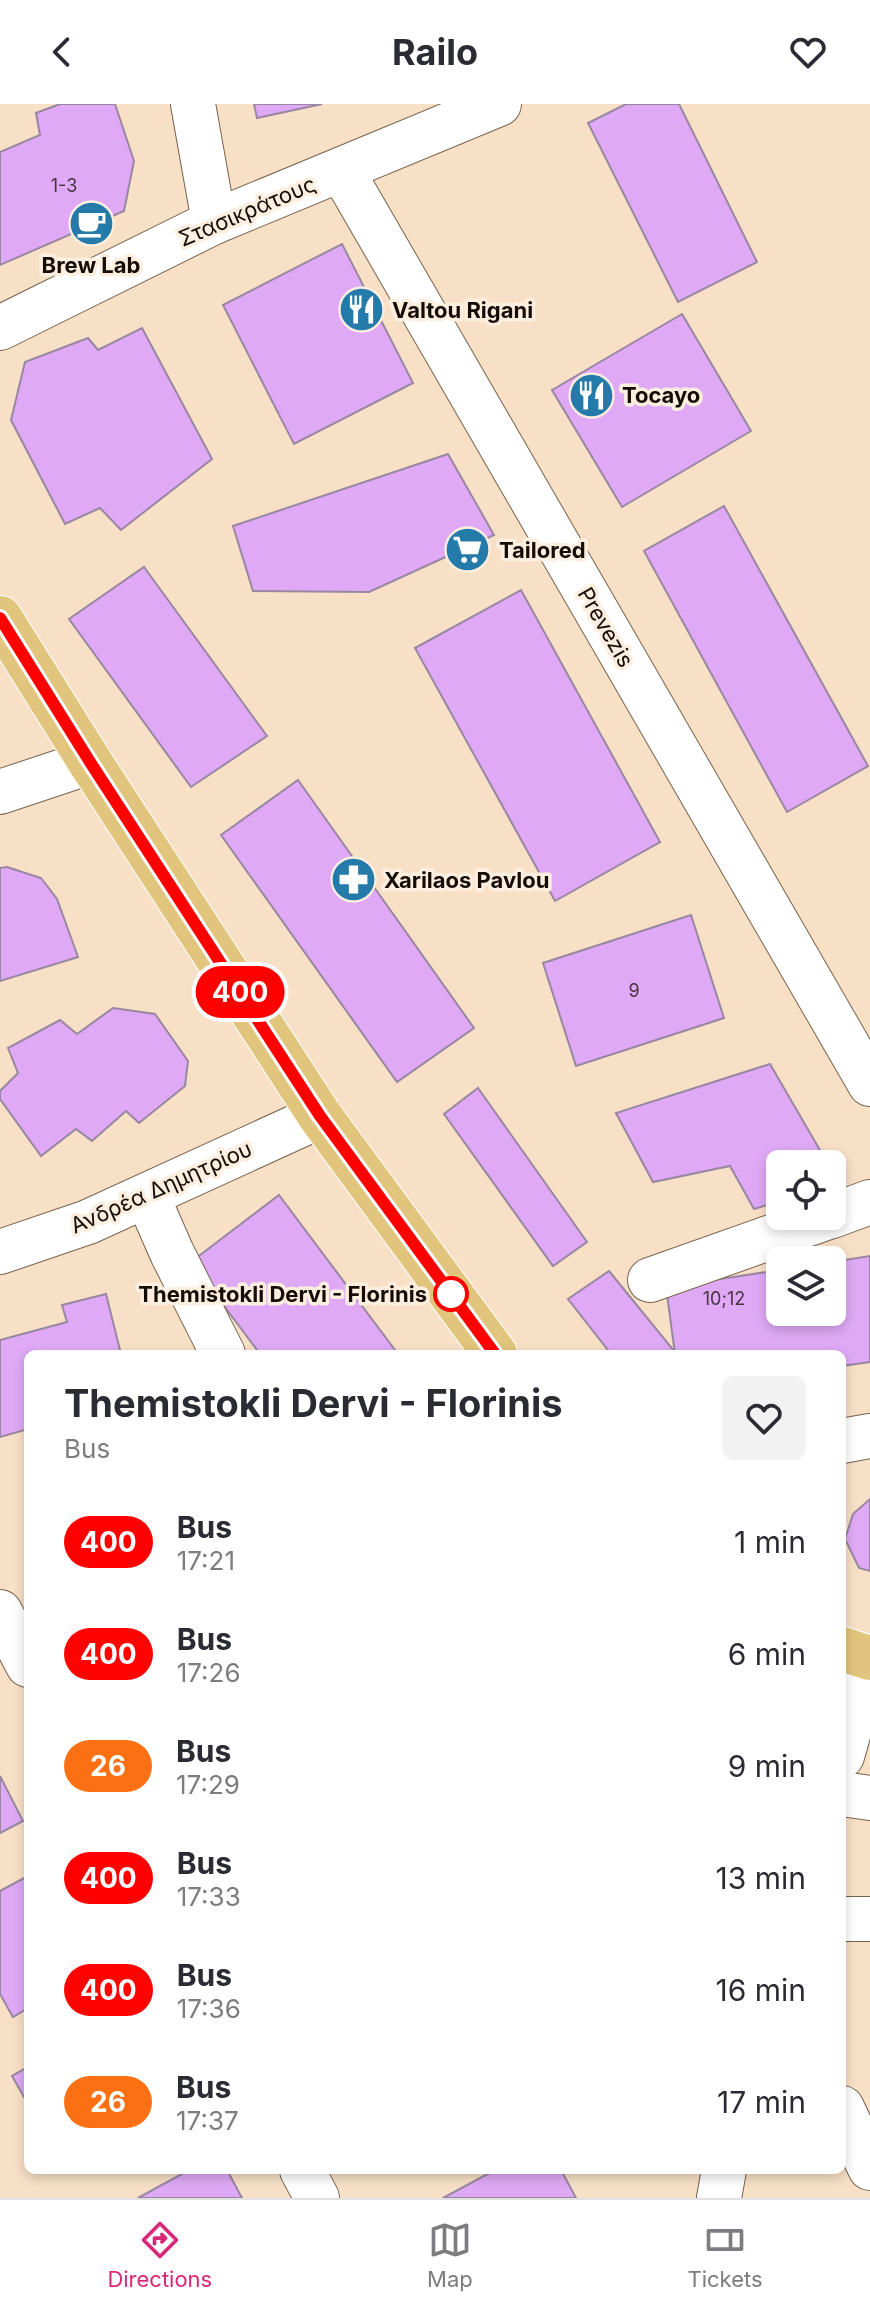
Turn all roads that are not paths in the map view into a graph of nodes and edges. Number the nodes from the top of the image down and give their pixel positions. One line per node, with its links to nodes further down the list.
1 (193, 104): 4 (street)
2 (499, 104): 3 (street, Στασικράτους)
3 (342, 171): 4 (street, Στασικράτους); 9 (street, Prevezis)
4 (214, 222): 5 (street, Στασικράτους)
5 (0, 328)
6 (0, 618): 7 (main road)
7 (90, 762): 8 (street); 10 (main road)
8 (0, 792)
9 (870, 1084)
10 (320, 1116): 11 (street, Ανδρέα Δημητρίου); 18 (main road)
11 (147, 1196): 15 (street, Ανδρέα Δημητρίου); 17 (street)
12 (870, 1202): 13 (street)
13 (846, 1211)
14 (791, 1230): 16 (street)
15 (0, 1252)
16 (650, 1280)
17 (221, 1350)
18 (492, 1350)
19 (870, 1436): 20 (street)
20 (846, 1440)
21 (0, 1612): 23 (street)
22 (846, 1650): 24 (main road)
23 (24, 1657)
24 (870, 1658): 25 (street)
25 (846, 1742)
26 (846, 1795): 27 (street)
27 (870, 1798)
28 (846, 1919): 29 (street)
29 (870, 1919)
30 (846, 2117): 31 (street)
31 (870, 2168)
32 (304, 2174): 34 (street)
33 (723, 2174): 35 (street)
34 (317, 2198)
35 (719, 2198)

